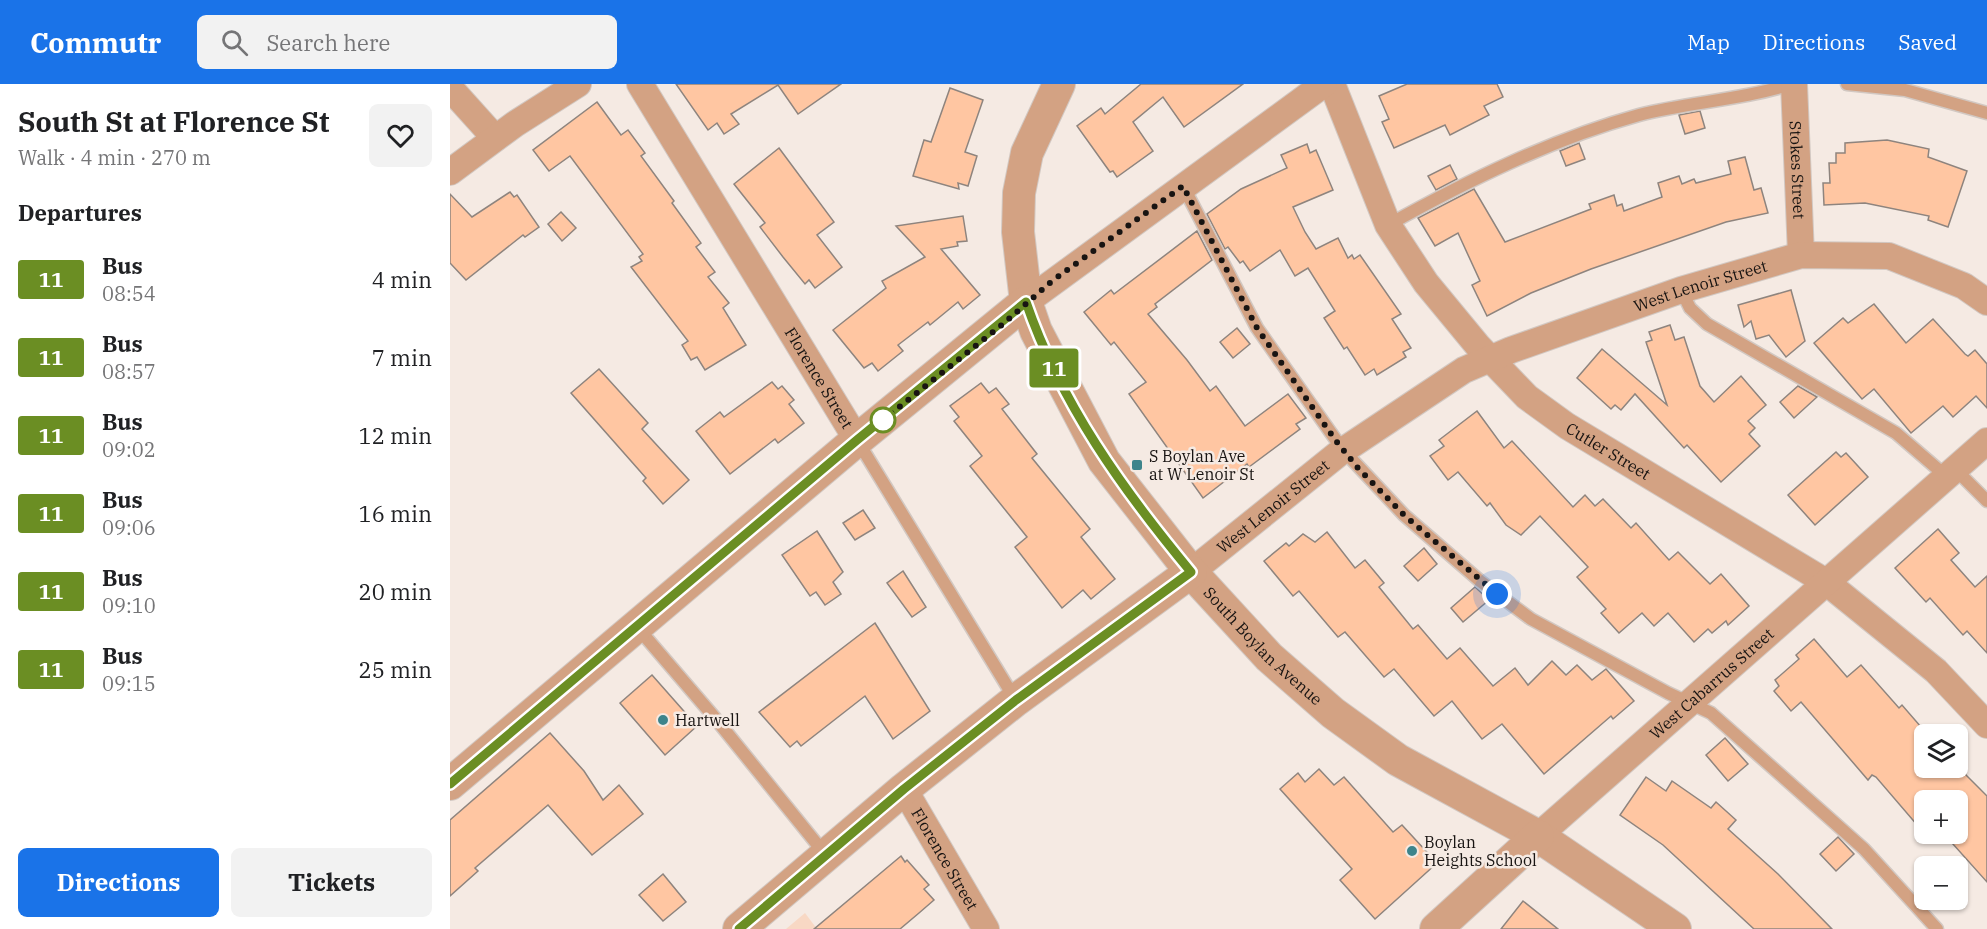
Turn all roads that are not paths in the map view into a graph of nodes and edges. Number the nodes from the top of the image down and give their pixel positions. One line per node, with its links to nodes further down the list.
1 (578, 84): 10 (street)
2 (640, 84): 19 (street, Florence Street)
3 (1059, 84): 16 (street, South Boylan Avenue)
4 (1324, 84): 12 (street)
5 (1332, 84): 13 (street, Cutler Street)
6 (1792, 84): 13 (lane); 14 (street, Stokes Street)
7 (1847, 84): 9 (lane)
8 (450, 88): 10 (street)
9 (1987, 113)
10 (495, 138): 11 (street)
11 (450, 172)
12 (1183, 186): 16 (street); 21 (lane)
13 (1388, 225): 18 (street, Cutler Street)
14 (1801, 255): 15 (street, West Lenoir Street); 17 (street, West Lenoir Street)
15 (1680, 290): 18 (street, West Lenoir Street); 22 (lane)
16 (1026, 302): 19 (street); 24 (street, South Boylan Avenue)
17 (1987, 302)
18 (1489, 358): 21 (street, West Lenoir Street); 25 (street, Cutler Street)
19 (857, 440): 26 (street); 27 (lane, Florence Street)
20 (1987, 441): 22 (street, West Cabarrus Street)
21 (1343, 450): 24 (street, West Lenoir Street); 28 (lane)
22 (1951, 473): 23 (lane); 25 (street, West Cabarrus Street)
23 (1987, 501)
24 (1191, 572): 27 (street, West Lenoir Street); 32 (street, South Boylan Avenue)
25 (1826, 582): 28 (street, West Cabarrus Street); 29 (street, Cutler Street)
26 (637, 626): 30 (street); 33 (lane)
27 (1016, 700): 31 (street, West Lenoir Street)
28 (1690, 702): 32 (street, West Cabarrus Street); 38 (lane)
29 (1987, 725)
30 (450, 784)
31 (904, 789): 33 (street, West Lenoir Street); 35 (street, Florence Street)
32 (1538, 836): 36 (street, West Cabarrus Street); 37 (street, South Boylan Avenue)
33 (825, 855): 34 (street, West Lenoir Street)
34 (739, 929)
35 (986, 929)
36 (1436, 929)
37 (1675, 929)
38 (1937, 929)

